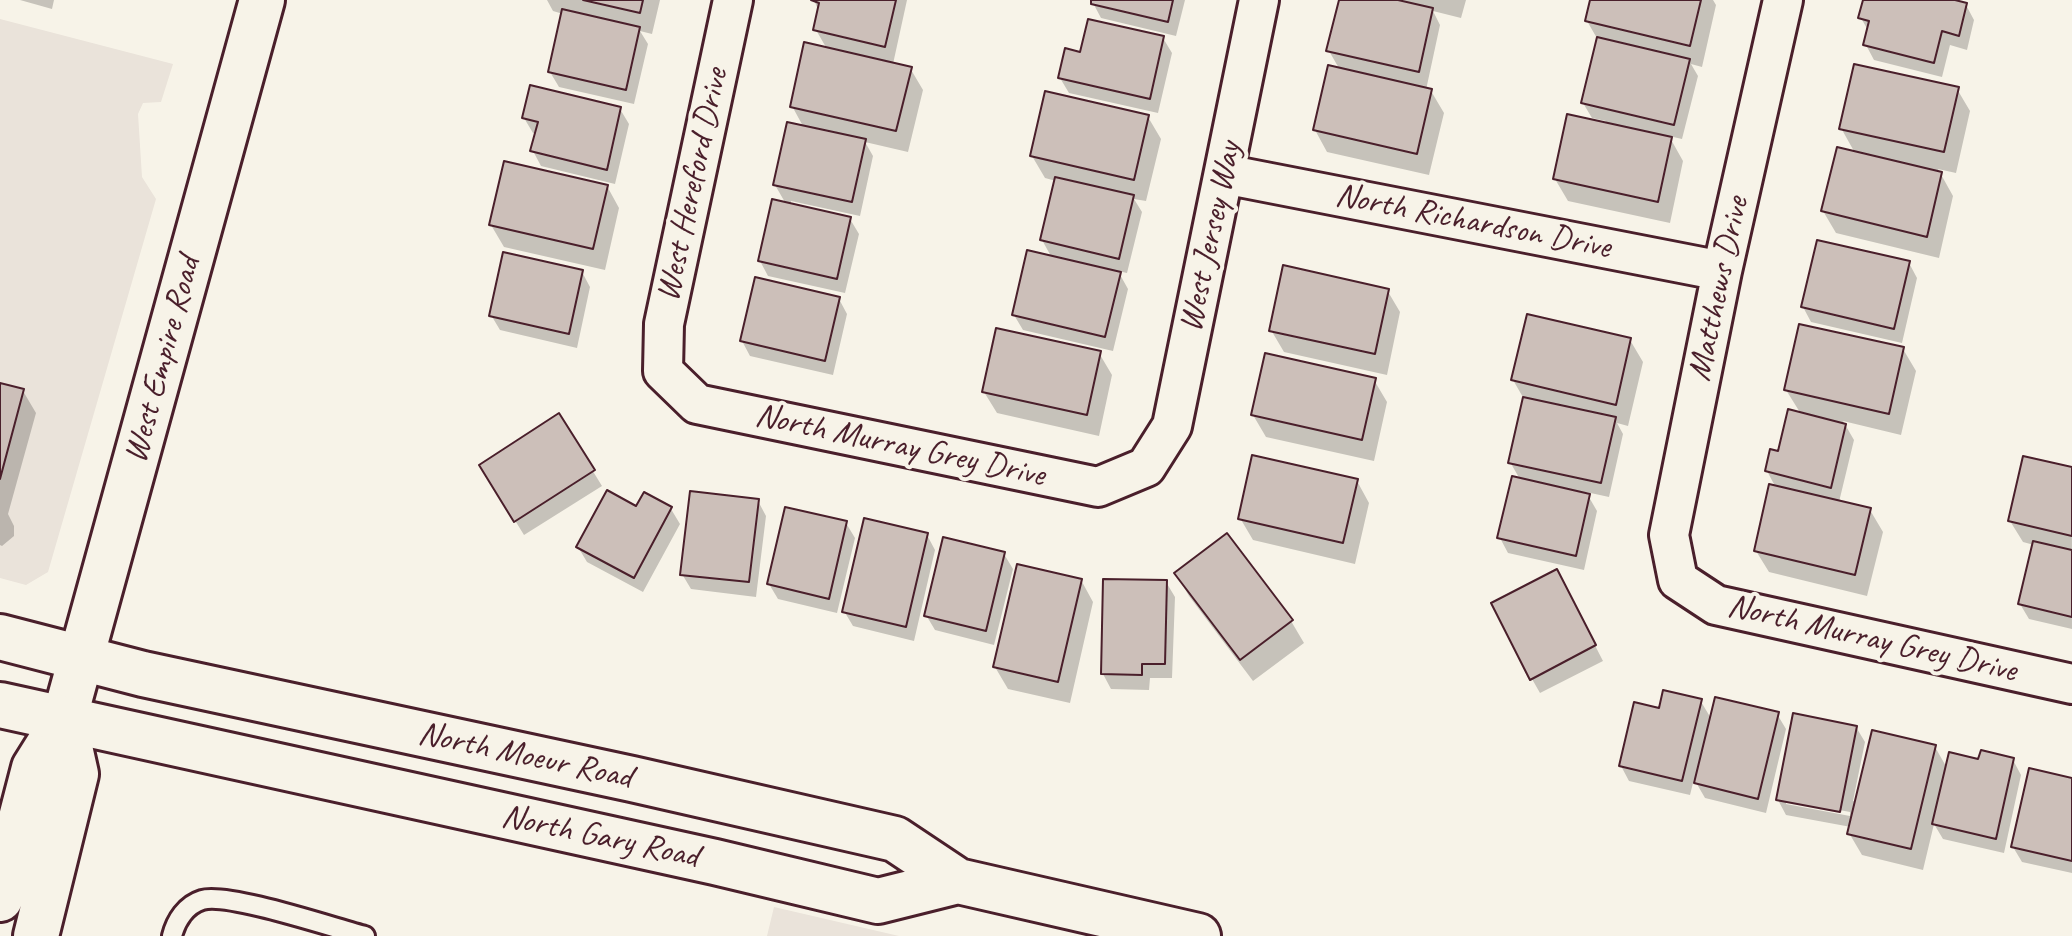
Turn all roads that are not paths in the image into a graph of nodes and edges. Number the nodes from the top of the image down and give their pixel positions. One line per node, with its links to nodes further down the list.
1 (262, 0): 11 (main road, West Empire Road)
2 (733, 0): 7 (street, West Hereford Drive)
3 (1259, 0): 5 (street, West Jersey Way)
4 (1783, 0): 6 (street, Matthews Drive)
5 (1224, 174): 6 (street, North Richardson Drive); 8 (street, West Jersey Way)
6 (1722, 271): 9 (street, Matthews Drive)
7 (663, 371): 8 (street, North Murray Grey Drive)
8 (1146, 467)
9 (1678, 580): 12 (street, North Murray Grey Drive)
10 (0, 637): 11 (main road)
11 (81, 658): 14 (main road, West Empire Road); 15 (main road, North Moeur Road)
12 (2072, 684)
13 (0, 705): 14 (main road, North Gary Road)
14 (64, 720): 15 (main road, North Gary Road); 16 (main road); 17 (main road)
15 (958, 881): 20 (main road, North Gary Road)
16 (0, 899)
17 (36, 936)
18 (172, 936): 19 (lane)
19 (365, 936)
20 (1198, 936)

